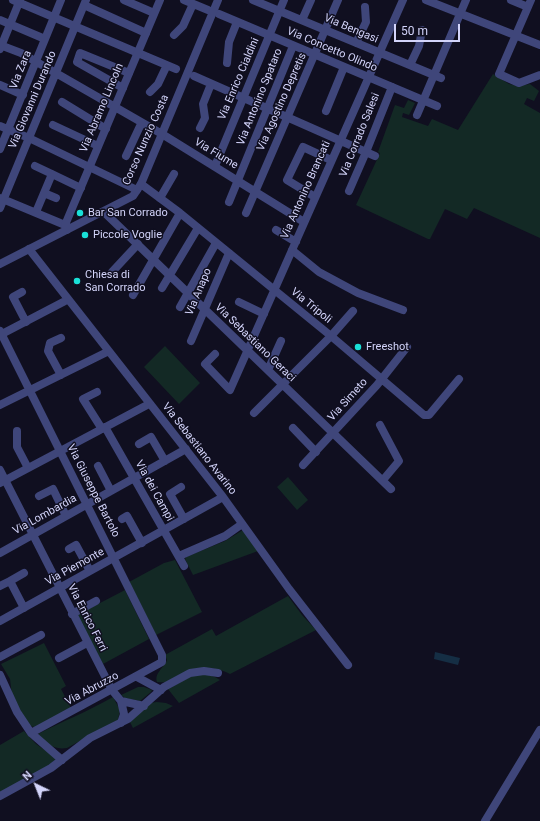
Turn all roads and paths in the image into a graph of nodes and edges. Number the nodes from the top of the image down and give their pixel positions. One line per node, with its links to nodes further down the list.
1 (61, 0): 25 (street, Via Zara)
2 (124, 0): 22 (street)
3 (160, 0): 22 (street, Via Abramo Lincoln)
4 (184, 0): 18 (street)
5 (218, 0): 78 (street, Corso Nunzio Costa)
6 (253, 0): 21 (street, Via Bengasi)
7 (284, 0): 21 (street, Via Enrico Cialdini)
8 (311, 0): 27 (street)
9 (338, 0): 31 (street, Via Agostino Depretis)
10 (403, 0): 43 (street, Via Antonino Brancati)
11 (426, 0): 15 (street)
12 (466, 0): 23 (street)
13 (511, 0): 17 (street)
14 (17, 1): 25 (street); 29 (street)
15 (435, 2): 23 (street)
16 (85, 3): 30 (street, Via Giovanni Durando); 33 (street)
17 (529, 3): 35 (street)
18 (193, 4): 20 (street); 34 (street)
19 (365, 7): 38 (street)
20 (208, 10)
21 (280, 11): 27 (street, Via Bengasi); 36 (street, Via Enrico Cialdini)
22 (154, 13): 33 (street, Via Abramo Lincoln)
23 (460, 13): 35 (street); 55 (street)
24 (218, 14): 28 (street, Via Concetto Olindo)
25 (54, 17): 30 (street); 37 (street, Via Zara)
26 (0, 20): 29 (street)
27 (302, 20): 31 (street, Via Bengasi)
28 (237, 22): 36 (street, Via Concetto Olindo); 46 (street)
29 (10, 24): 37 (street); 40 (street)
30 (75, 26): 42 (street); 52 (street, Via Giovanni Durando)
31 (325, 30): 38 (street, Via Bengasi); 44 (street, Via Agostino Depretis)
32 (422, 30): 48 (street)
33 (146, 32): 42 (street, Via Abramo Lincoln)
34 (174, 35)
35 (516, 35): 39 (street); 53 (street)
36 (269, 36): 41 (street, Via Concetto Olindo); 63 (street, Via Enrico Cialdini)
37 (45, 39): 45 (street, Via Zara)
38 (356, 43): 43 (street, Via Bengasi)
39 (540, 45)
40 (0, 46): 45 (street, Via Fiume)
41 (293, 46): 44 (street, Via Concetto Olindo); 67 (street, Via Antonino Spataro)
42 (138, 52): 47 (street); 51 (street, Via Abramo Lincoln)
43 (380, 52): 48 (street, Via Bengasi); 56 (street, Via Antonino Brancati)
44 (314, 55): 49 (street, Via Concetto Olindo); 71 (street, Via Agostino Depretis)
45 (36, 62): 52 (street, Via Fiume); 62 (street, Via Zara)
46 (227, 63)
47 (167, 65): 50 (street); 61 (street)
48 (410, 65): 55 (street, Via Bengasi)
49 (344, 67): 56 (street, Via Concetto Olindo); 69 (street)
50 (176, 69)
51 (129, 73): 60 (street, Via Abramo Lincoln); 60 (street)
52 (55, 74): 68 (street, Via Fiume); 79 (street, Via Giovanni Durando)
53 (540, 75)
54 (194, 76): 57 (street)
55 (437, 76): 64 (street)
56 (368, 77): 59 (street, Via Concetto Olindo); 80 (street, Via Antonino Brancati)
57 (211, 84): 63 (street); 75 (street)
58 (0, 85): 62 (street)
59 (392, 87): 64 (street, Via Concetto Olindo); 83 (street, Via Corrado Salesi)
60 (123, 88): 68 (street, Via Abramo Lincoln)
61 (150, 92)
62 (23, 95): 77 (street, Via Zara)
63 (243, 97): 67 (street); 88 (street, Via Enrico Cialdini)
64 (423, 100): 66 (street, Via Concetto Olindo); 70 (street)
65 (62, 102): 76 (street)
66 (437, 106)
67 (267, 107): 71 (street); 92 (street, Via Antonino Spataro)
68 (114, 108): 72 (street, Via Fiume); 76 (street, Via Abramo Lincoln)
69 (326, 111)
70 (417, 115)
71 (287, 116): 80 (street); 96 (street, Via Agostino Depretis)
72 (141, 124): 78 (street, Via Fiume); 84 (street)
73 (53, 125): 81 (street)
74 (0, 126): 77 (street, Via Tripoli)
75 (200, 128)
76 (106, 129): 81 (street, Via Abramo Lincoln)
77 (8, 130): 79 (street, Via Tripoli); 82 (street, Via Zara)
78 (162, 134): 88 (street, Via Fiume); 93 (street, Corso Nunzio Costa)
79 (29, 138): 89 (street, Via Tripoli); 99 (street, Via Giovanni Durando)
80 (340, 140): 83 (street); 86 (street, Via Antonino Brancati)
81 (98, 146): 89 (street, Via Abramo Lincoln)
82 (0, 149)
83 (366, 152): 85 (street); 95 (street, Via Corrado Salesi)
84 (126, 156)
85 (375, 156)
86 (331, 160): 98 (street, Via Antonino Brancati); 98 (street)
87 (35, 166): 90 (street)
88 (214, 166): 92 (street, Via Fiume)
89 (90, 167): 93 (street, Via Tripoli); 94 (street, Via Abramo Lincoln)
90 (52, 174): 94 (street); 97 (street)
91 (174, 174): 101 (street)
92 (238, 180): 96 (street, Via Fiume); 102 (street, Via Antonino Spataro)
93 (139, 187): 101 (street, Via Tripoli); 105 (street, Corso Nunzio Costa)
94 (81, 188): 109 (street, Via Abramo Lincoln)
95 (349, 191)
96 (255, 192): 107 (street, Via Agostino Depretis); 108 (street, Via Fiume)
97 (44, 193): 100 (street); 104 (street)
98 (315, 197): 108 (street, Via Antonino Brancati)
99 (2, 198): 103 (street, Via Giovanni Durando); 104 (street)
100 (56, 198)
101 (160, 198): 106 (street, Via Tripoli)
102 (229, 202)
103 (0, 208)
104 (36, 212): 109 (street)
105 (104, 212): 109 (street, Corso Nunzio Costa); 114 (street, Via Sebastiano Geraci)
106 (180, 213): 110 (street, Via Tripoli); 118 (street)
107 (246, 213)
108 (304, 222): 112 (street, Via Antonino Brancati)
109 (66, 227): 115 (street, Corso Nunzio Costa)
110 (198, 228): 113 (street, Via Tripoli); 121 (street)
111 (276, 230): 112 (street)
112 (296, 242): 116 (street, Via Antonino Brancati)
113 (216, 243): 117 (street, Via Tripoli); 125 (street)
114 (138, 244): 118 (street, Via Sebastiano Geraci); 120 (street)
115 (28, 249): 119 (street, Corso Nunzio Costa); 127 (street, Via Sebastiano Avarino)
116 (292, 250): 123 (street, Via Antonino Brancati); 131 (street)
117 (228, 253): 123 (street, Via Tripoli); 130 (street, Via Anapo)
118 (154, 260): 121 (street, Via Sebastiano Geraci); 126 (street)
119 (0, 264)
120 (112, 272)
121 (171, 276): 122 (street); 125 (street, Via Sebastiano Geraci)
122 (162, 288)
123 (274, 291): 133 (street, Via Antonino Brancati); 136 (street, Via Tripoli)
124 (22, 292): 134 (street)
125 (188, 292): 129 (street); 130 (street, Via Sebastiano Geraci)
126 (134, 295)
127 (68, 300): 134 (street); 142 (street, Via Sebastiano Avarino)
128 (239, 302): 133 (street)
129 (180, 307)
130 (204, 308): 138 (street, Via Anapo); 141 (street, Via Sebastiano Geraci)
131 (403, 310)
132 (353, 311): 136 (street)
133 (264, 314): 141 (street, Via Antonino Brancati)
134 (26, 322): 135 (street)
135 (1, 333): 149 (street, Via Giuseppe Bartolo)
136 (331, 336): 146 (street, Via Tripoli); 148 (street)
137 (61, 338): 145 (street)
138 (191, 341)
139 (281, 341): 144 (street)
140 (407, 347): 146 (street, Via Simeto)
141 (247, 350): 143 (street, Via Antonino Brancati); 144 (street, Via Sebastiano Geraci)
142 (107, 352): 145 (street); 151 (street, Via Sebastiano Avarino)
143 (215, 354)
144 (268, 370): 148 (street, Via Sebastiano Geraci)
145 (61, 375): 149 (street)
146 (381, 379): 147 (street, Via Tripoli); 158 (street, Via Simeto)
147 (459, 379)
148 (283, 384): 153 (street); 158 (street, Via Sebastiano Geraci)
149 (30, 390): 152 (street); 161 (street, Via Giuseppe Bartolo)
150 (97, 392): 155 (street, Via dei Campi)
151 (149, 404): 155 (street); 160 (street, Via Sebastiano Avarino)
152 (0, 405)
153 (254, 413)
154 (380, 425): 169 (street)
155 (103, 428): 161 (street); 168 (street, Via dei Campi)
156 (293, 428): 162 (street)
157 (17, 431): 166 (street)
158 (333, 433): 162 (street, Via Simeto); 169 (street, Via Sebastiano Geraci)
159 (139, 444): 163 (street)
160 (186, 449): 163 (street, Via Lombardia); 175 (street, Via Sebastiano Avarino)
161 (61, 451): 166 (street); 176 (street, Via Giuseppe Bartolo)
162 (316, 452): 164 (street, Via Simeto)
163 (164, 461): 168 (street, Via Lombardia)
164 (303, 465)
165 (98, 466): 173 (street)
166 (28, 468): 170 (street)
167 (0, 470): 170 (street, Via Enrico Ferri)
168 (134, 478): 173 (street, Via Lombardia); 181 (street, Via dei Campi)
169 (383, 480): 172 (street, Via Sebastiano Geraci)
170 (3, 482): 182 (street, Via Enrico Ferri)
171 (181, 487): 179 (street)
172 (391, 489)
173 (111, 491): 176 (street, Via Lombardia)
174 (39, 496): 177 (street)
175 (223, 497): 179 (street, Via Piemonte); 180 (street, Via Sebastiano Avarino)
176 (87, 504): 177 (street, Via Lombardia); 187 (street, Via Giuseppe Bartolo)
177 (66, 516): 182 (street, Via Lombardia)
178 (122, 519): 183 (street)
179 (184, 519): 181 (street, Via Piemonte)
180 (242, 524): 186 (street); 203 (street, Via Sebastiano Avarino)
181 (163, 531): 183 (street, Via Piemonte); 186 (street, Via dei Campi)
182 (32, 535): 185 (street, Via Lombardia); 193 (street, Via Enrico Ferri)
183 (142, 543): 187 (street, Via Piemonte)
184 (69, 549): 189 (street)
185 (0, 553)
186 (179, 556): 188 (street, Via dei Campi)
187 (114, 558): 189 (street, Via Piemonte); 202 (street, Via Giuseppe Bartolo)
188 (184, 566)
189 (90, 571): 193 (street, Via Piemonte)
190 (24, 573): 191 (street)
191 (10, 581): 192 (street); 195 (street)
192 (0, 586)
193 (59, 588): 195 (street, Via Piemonte); 196 (street, Via Enrico Ferri)
194 (96, 601): 196 (street)
195 (24, 608): 197 (street, Via Piemonte)
196 (72, 614): 199 (street, Via Enrico Ferri)
197 (0, 621)
198 (41, 635): 200 (street)
199 (87, 643): 201 (street); 208 (street, Via Enrico Ferri)
200 (0, 657)
201 (59, 658)
202 (162, 662): 206 (street, Via Abruzzo)
203 (348, 665)
204 (218, 673): 209 (street)
205 (0, 675): 207 (street)
206 (137, 677): 208 (street, Via Abruzzo); 209 (street)
207 (3, 690): 214 (street)
208 (112, 690): 210 (street, Via Enrico Ferri); 214 (street, Via Abruzzo)
209 (161, 690): 211 (street)
210 (121, 701): 211 (street); 212 (street)
211 (144, 706): 212 (street)
212 (121, 723): 215 (street)
213 (540, 730): 217 (street)
214 (30, 733): 215 (street)
215 (62, 760): 216 (street)
216 (0, 796)
217 (485, 821)

